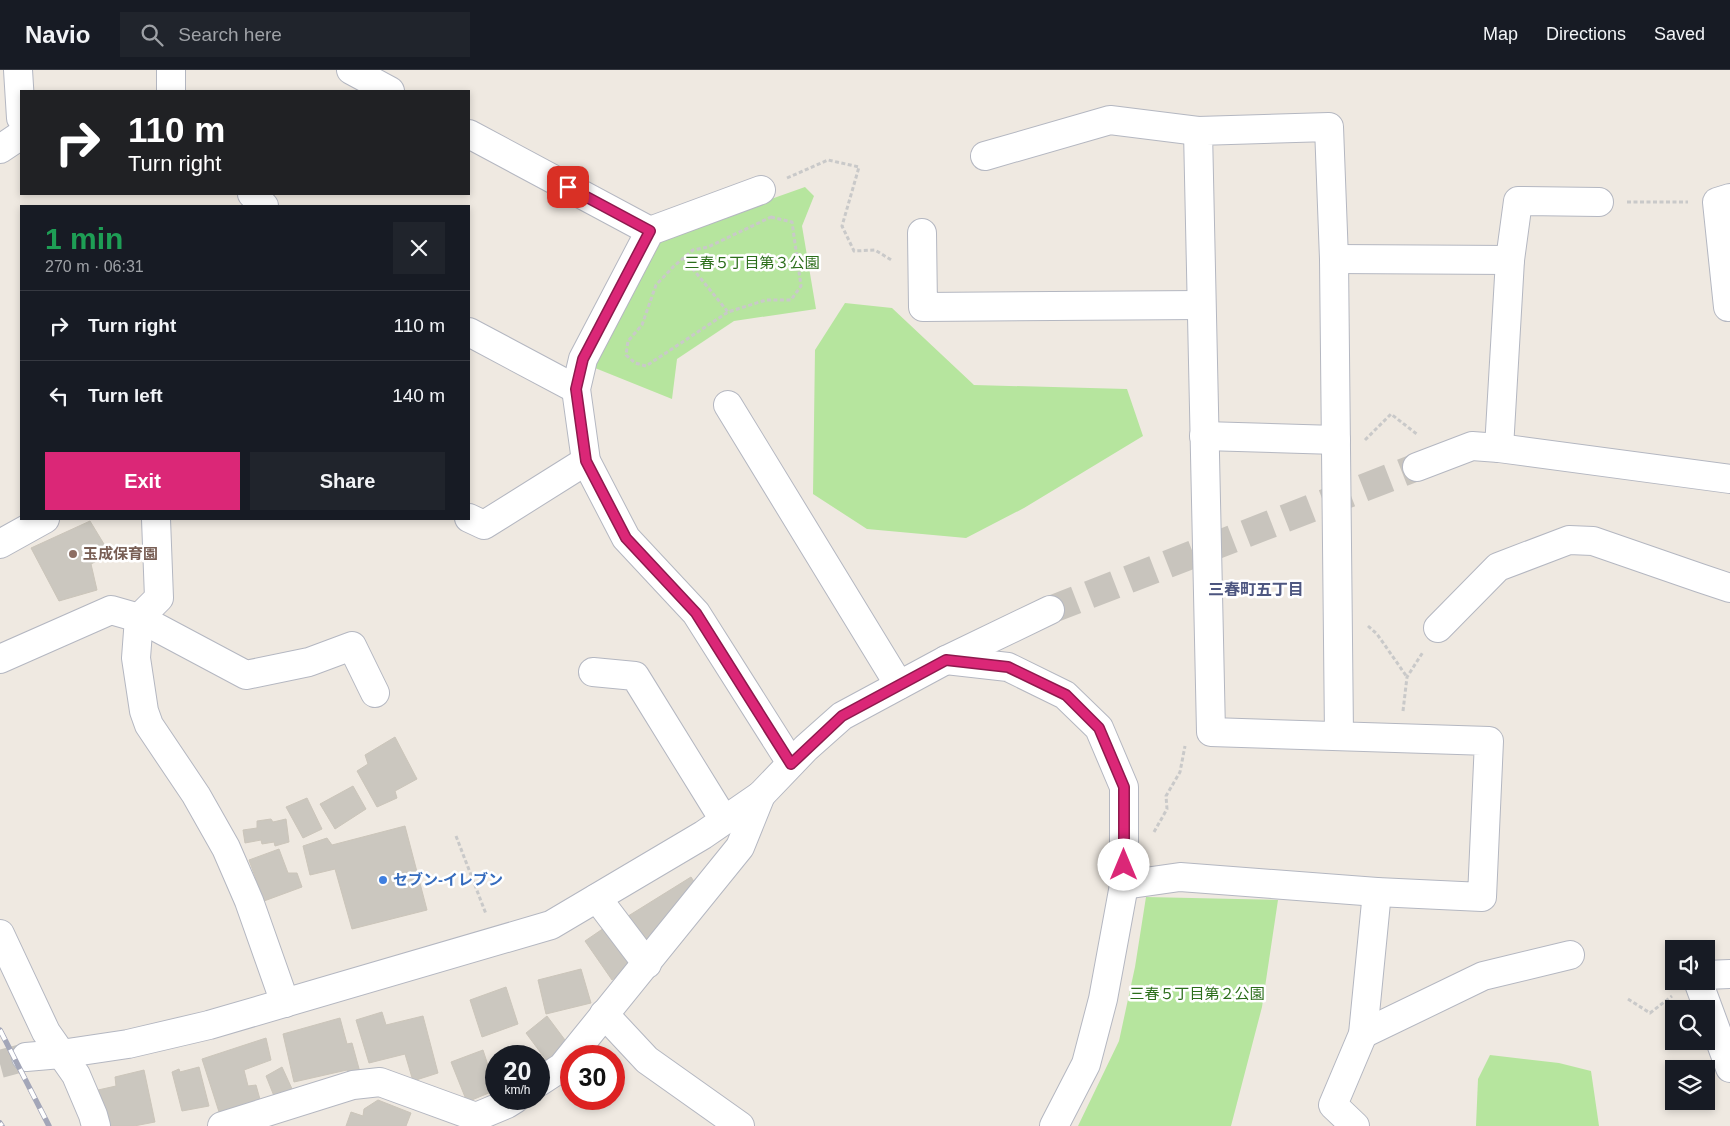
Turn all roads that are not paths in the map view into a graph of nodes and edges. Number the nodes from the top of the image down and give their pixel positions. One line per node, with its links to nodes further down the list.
1 (18, 70): 6 (street)
2 (171, 70): 4 (street)
3 (351, 70): 5 (street)
4 (172, 90)
5 (388, 90)
6 (20, 102)
7 (1198, 131): 11 (street); 19 (street); 21 (street)
8 (470, 135): 17 (street)
9 (20, 137): 10 (street)
10 (0, 149)
11 (985, 156)
12 (761, 190): 17 (street)
13 (253, 195): 16 (street)
14 (1723, 200): 22 (street)
15 (1599, 202): 20 (street)
16 (263, 205)
17 (650, 231): 24 (street)
18 (922, 233): 21 (street)
19 (1334, 259): 20 (street); 27 (street)
20 (1510, 260): 28 (street)
21 (1201, 305): 26 (street)
22 (1728, 307)
23 (470, 333): 24 (street)
24 (576, 389): 29 (street)
25 (728, 405): 43 (street)
26 (1204, 436): 27 (street); 45 (street)
27 (1336, 440): 45 (street)
28 (1499, 448): 30 (street); 31 (street)
29 (586, 461): 32 (street); 46 (street)
30 (1417, 467)
31 (1729, 478)
32 (470, 518)
33 (43, 520): 35 (street)
34 (156, 520): 38 (street)
35 (0, 544)
36 (1730, 588): 39 (street)
37 (1050, 610): 41 (street)
38 (139, 618): 40 (street); 44 (street); 58 (street)
39 (1438, 628)
40 (0, 659)
41 (946, 660): 43 (street); 49 (street)
42 (593, 672): 48 (street)
43 (899, 685): 46 (street)
44 (375, 693)
45 (1339, 735): 50 (street)
46 (791, 764): 47 (street)
47 (761, 795): 48 (street); 54 (street)
48 (724, 820): 51 (street)
49 (1124, 885): 50 (street); 69 (street)
50 (1377, 892): 60 (street)
51 (597, 898): 54 (street); 58 (street)
52 (0, 934): 61 (street)
53 (1570, 955): 60 (street)
54 (647, 964): 59 (street)
55 (1730, 974): 56 (street)
56 (1715, 975)
57 (1689, 990): 63 (street)
58 (285, 1003): 61 (street)
59 (604, 1014): 64 (street); 68 (street)
60 (1363, 1034): 70 (street)
61 (61, 1054): 62 (street); 66 (street)
62 (26, 1057)
63 (1730, 1068)
64 (550, 1074)
65 (493, 1110): 67 (street)
66 (96, 1126)
67 (222, 1126)
68 (740, 1126)
69 (1054, 1126)
70 (1355, 1126)

